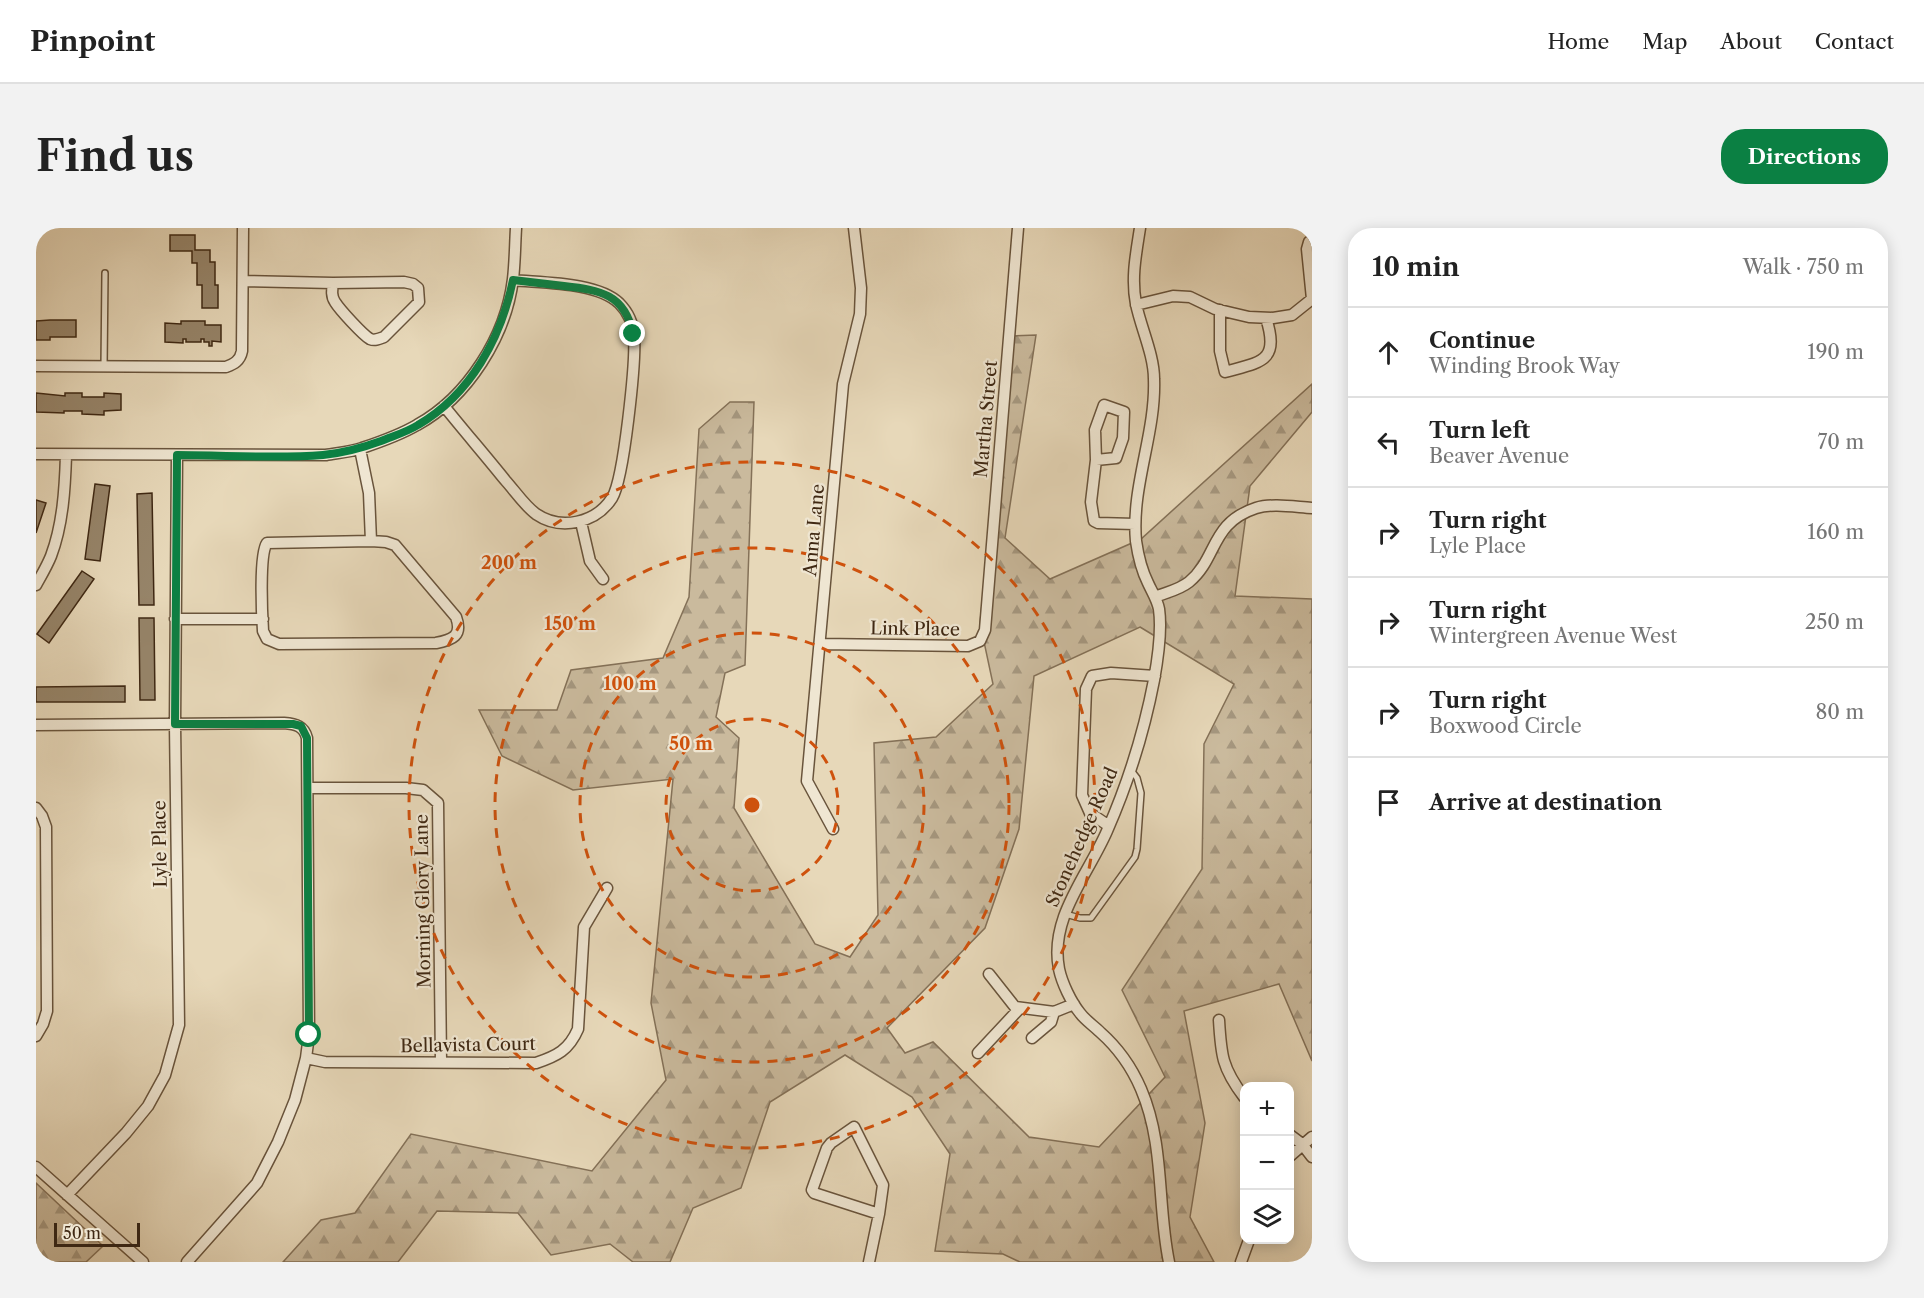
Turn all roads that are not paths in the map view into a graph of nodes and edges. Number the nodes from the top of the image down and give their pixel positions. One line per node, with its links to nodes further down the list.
1 (243, 228): 9 (street)
2 (516, 228): 8 (street)
3 (854, 228): 33 (street, Anna Lane)
4 (1018, 228): 30 (street, Martha Street)
5 (1140, 228): 12 (street, Stonehedge Road)
6 (1312, 240): 11 (street)
7 (105, 273): 16 (lane)
8 (513, 280): 17 (street); 24 (street)
9 (243, 281): 10 (street); 16 (street)
10 (333, 283): 10 (street)
11 (1312, 299): 14 (street)
12 (1136, 304): 13 (street); 25 (street, Stonehedge Road)
13 (1220, 310): 14 (street); 14 (street)
14 (1266, 318)
15 (36, 366): 16 (street)
16 (104, 367)
17 (444, 406): 18 (street); 24 (street)
18 (360, 449): 21 (street); 26 (street)
19 (36, 454): 20 (street)
20 (66, 455): 21 (street); 28 (street)
21 (177, 455): 31 (street, Lyle Place)
22 (1096, 460): 22 (street); 25 (street)
23 (1312, 507): 29 (street)
24 (581, 522): 27 (street)
25 (1135, 524): 29 (street, Stonehedge Road)
26 (371, 542): 32 (street); 32 (street)
27 (603, 579)
28 (36, 585)
29 (1155, 597): 34 (street, Stonehedge Road)
30 (986, 613): 33 (street, Link Place)
31 (175, 619): 32 (street); 35 (street, Lyle Place)
32 (262, 619)
33 (820, 644): 41 (street, Anna Lane)
34 (1155, 676): 37 (street, Stonehedge Road); 40 (street)
35 (175, 724): 36 (street); 38 (street); 61 (street, Lyle Place)
36 (36, 725)
37 (1130, 769): 40 (street, Stonehedge Road); 43 (lane)
38 (309, 788): 52 (street); 53 (street, Morning Glory Lane)
39 (36, 808): 49 (street)
40 (1108, 826): 43 (street, Stonehedge Road)
41 (833, 829)
42 (607, 888): 53 (street, Bellavista Court)
43 (1065, 914): 45 (street, Stonehedge Road)
44 (989, 974): 46 (street)
45 (1074, 1004): 47 (street); 67 (street, Stonehedge Road)
46 (1020, 1008): 47 (street); 51 (street)
47 (1054, 1012): 50 (street)
48 (1219, 1020): 54 (street)
49 (36, 1036)
50 (1032, 1038)
51 (978, 1053)
52 (306, 1058): 53 (street, Bellavista Court); 65 (street)
53 (441, 1062)
54 (1240, 1090)
55 (1291, 1136): 57 (street)
56 (1312, 1137): 57 (street)
57 (1302, 1144): 58 (street); 59 (street)
58 (1294, 1152)
59 (1312, 1157)
60 (36, 1167): 61 (street)
61 (67, 1195): 64 (street)
62 (879, 1214): 62 (street); 66 (street)
63 (1247, 1244): 68 (street)
64 (143, 1262)
65 (187, 1262)
66 (869, 1262)
67 (1169, 1262)
68 (1241, 1262)

